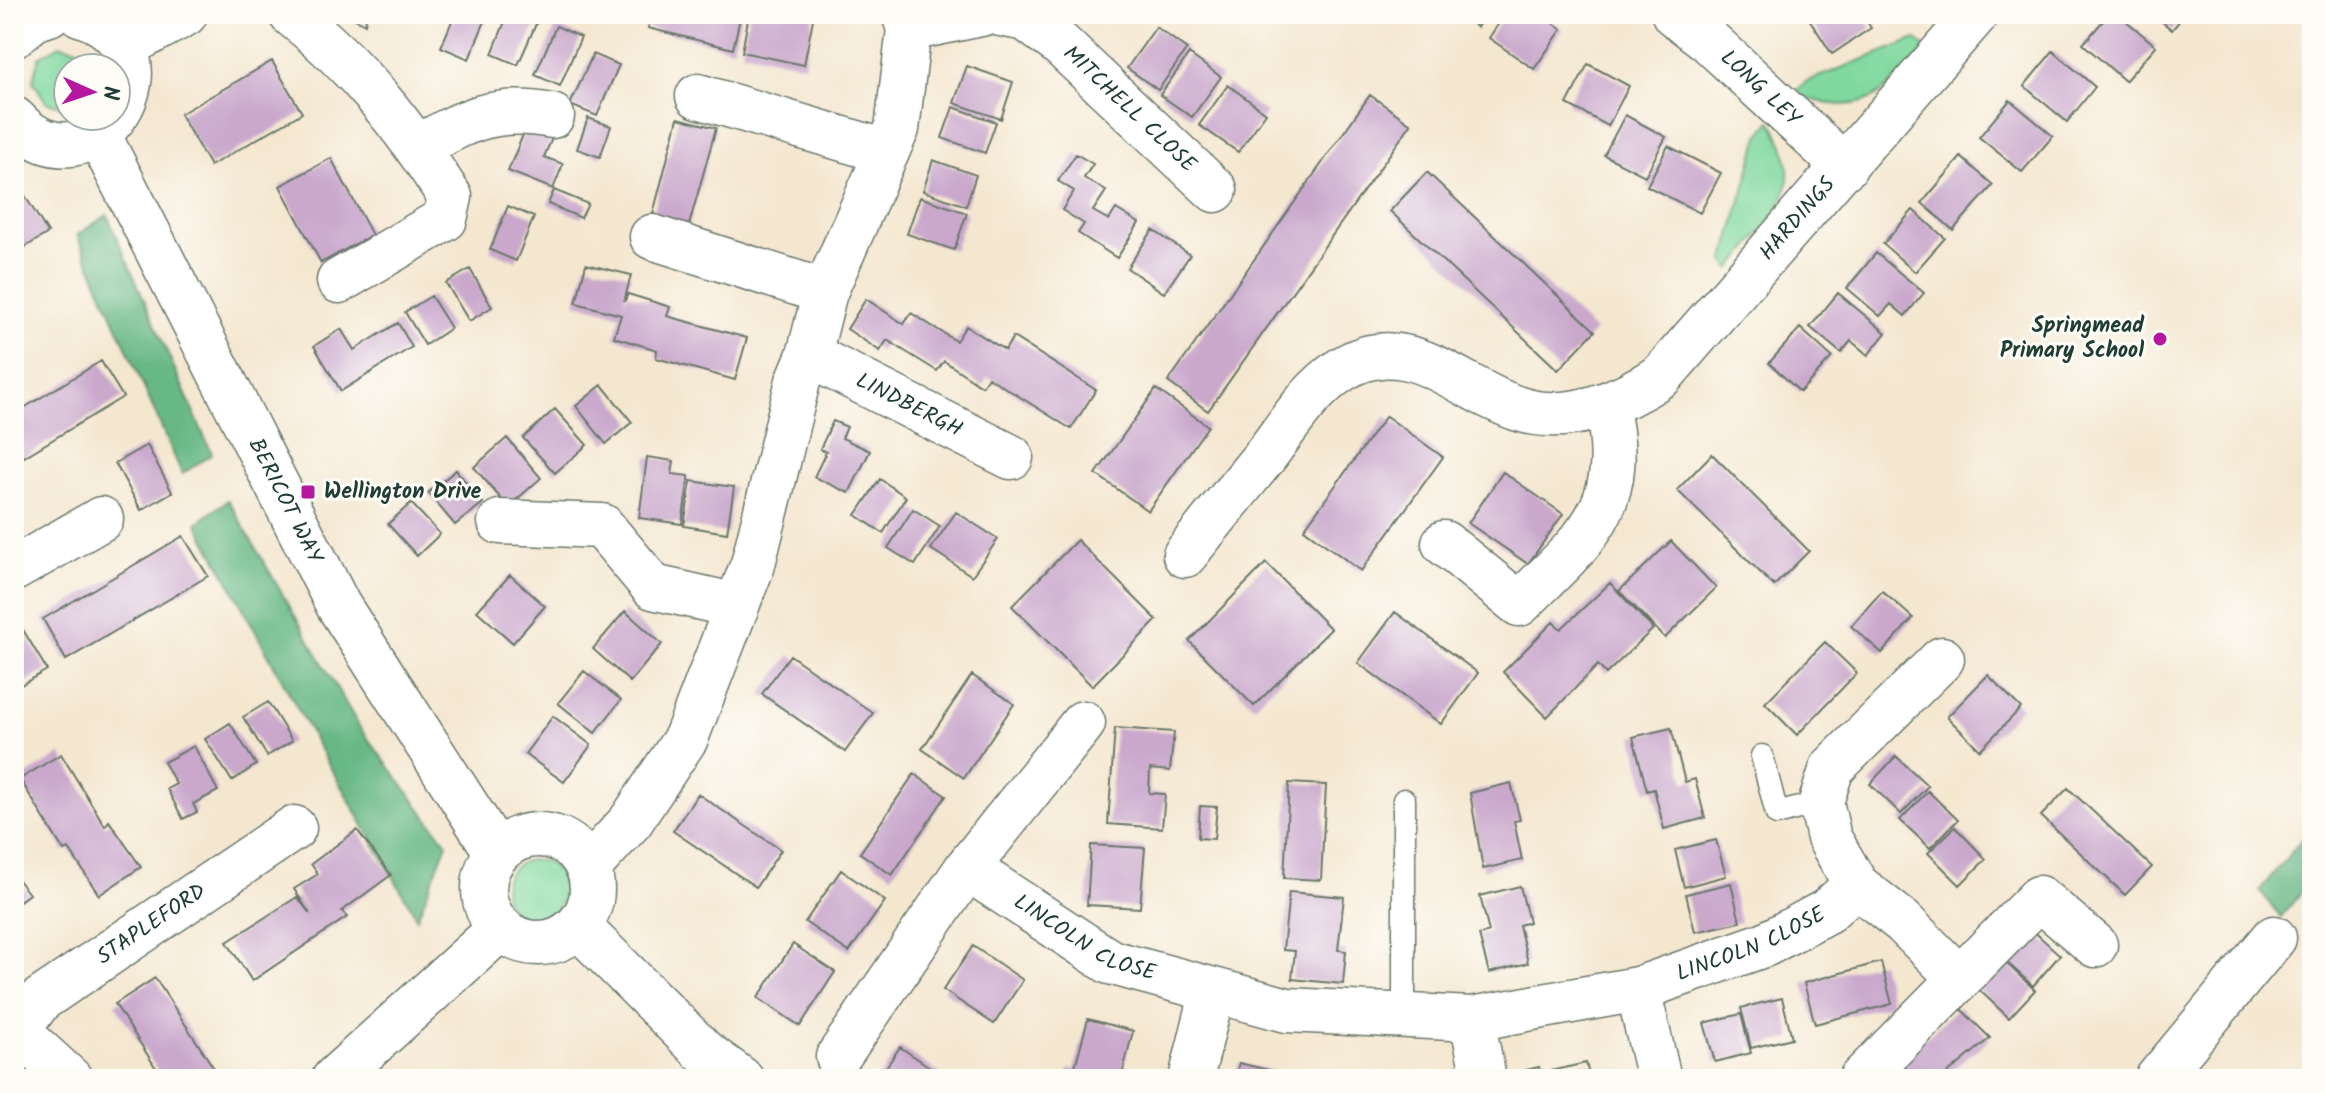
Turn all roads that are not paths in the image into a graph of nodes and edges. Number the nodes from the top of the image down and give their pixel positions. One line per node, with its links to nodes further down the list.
1 (80, 14): 9 (street)
2 (185, 14): 9 (street)
3 (291, 14): 14 (street)
4 (981, 14): 8 (street)
5 (1000, 14): 17 (street, MITCHELL CLOSE)
6 (1674, 14): 16 (street, LONG LEY)
7 (1976, 14): 16 (street, HARDINGS)
8 (906, 21): 15 (street)
9 (123, 47): 13 (street)
10 (698, 96): 15 (street)
11 (552, 116): 14 (street)
12 (14, 119): 13 (street)
13 (98, 134): 36 (street, BERICOT WAY)
14 (418, 147): 19 (street)
15 (887, 152): 20 (street)
16 (1845, 167): 22 (street, HARDINGS)
17 (1215, 190)
18 (652, 237): 20 (street)
19 (339, 281)
20 (825, 292): 21 (street)
21 (809, 355): 23 (street, LINDBERGH); 29 (street)
22 (1606, 405): 26 (street); 27 (street, HARDINGS)
23 (1011, 457)
24 (101, 519): 28 (street)
25 (500, 522): 29 (street)
26 (1444, 543)
27 (1185, 555)
28 (14, 569)
29 (737, 606): 37 (street)
30 (1942, 659): 34 (street)
31 (1083, 723): 38 (street)
32 (1762, 756): 34 (lane)
33 (1404, 800): 47 (lane)
34 (1821, 802): 39 (street)
35 (294, 828): 49 (street, STAPLEFORD)
36 (497, 853): 37 (street); 41 (street)
37 (588, 868): 40 (street)
38 (967, 868): 46 (street, LINCOLN CLOSE); 50 (street)
39 (1856, 885): 44 (street); 45 (street, LINCOLN CLOSE)
40 (578, 926): 41 (street); 53 (street)
41 (501, 928): 52 (street)
42 (2274, 938): 58 (street)
43 (2095, 945): 44 (street)
44 (1959, 978): 57 (street)
45 (1638, 989): 48 (street, LINCOLN CLOSE); 56 (street)
46 (1213, 990): 47 (street, LINCOLN CLOSE); 54 (street)
47 (1404, 1016): 48 (street, LINCOLN CLOSE)
48 (1472, 1019): 55 (street)
49 (16, 1029): 51 (street)
50 (838, 1057)
51 (70, 1079)
52 (334, 1079)
53 (741, 1079)
54 (1191, 1079)
55 (1484, 1079)
56 (1659, 1079)
57 (1861, 1079)
58 (2157, 1079)

